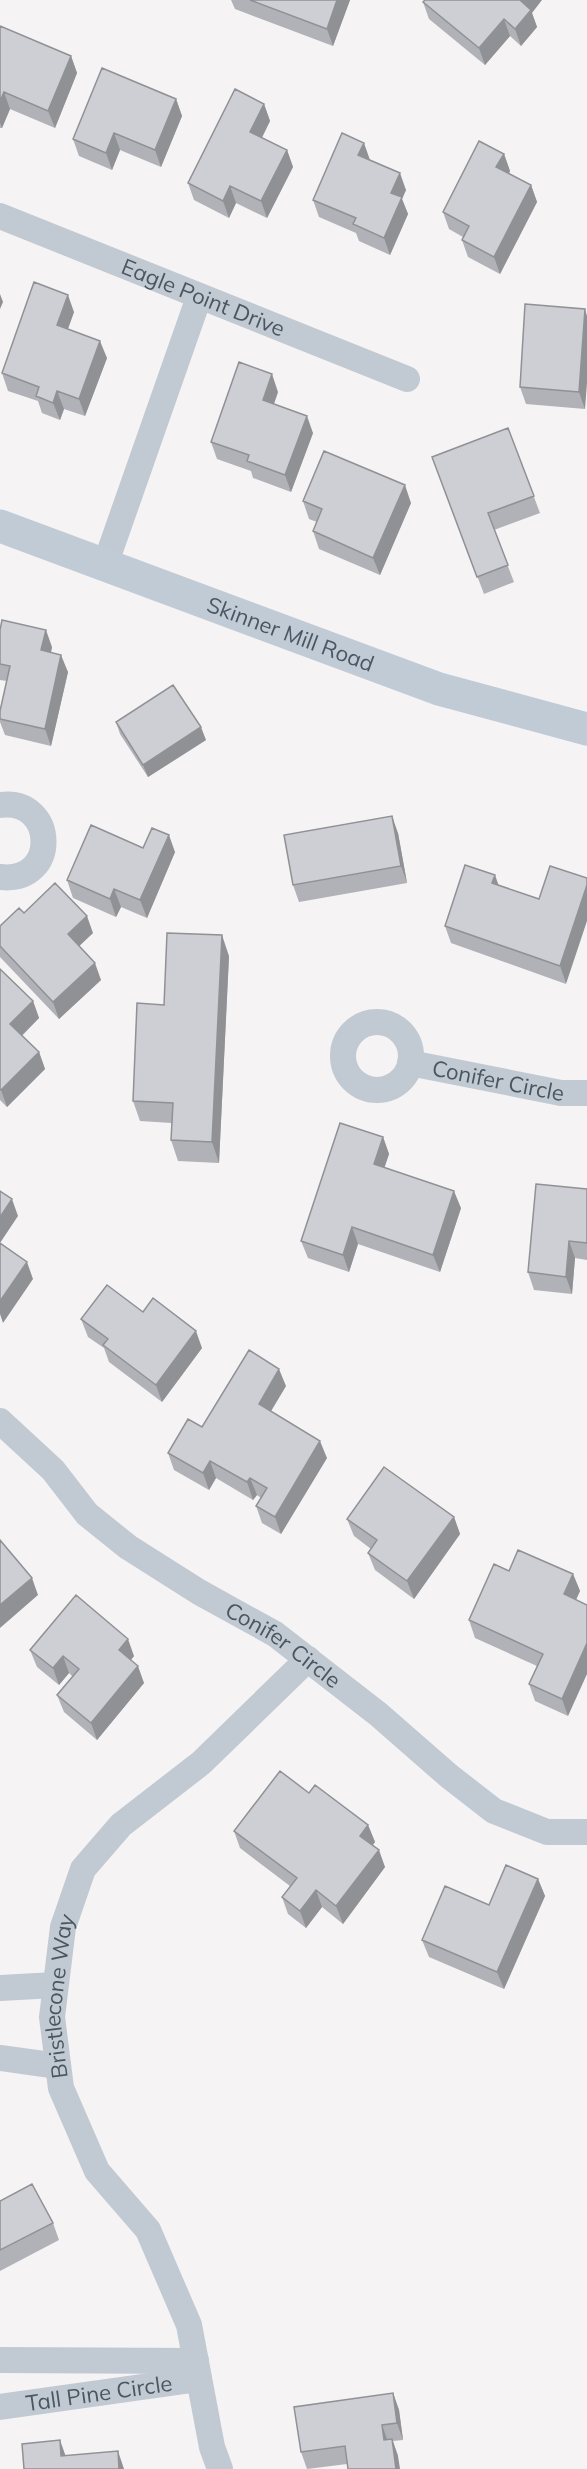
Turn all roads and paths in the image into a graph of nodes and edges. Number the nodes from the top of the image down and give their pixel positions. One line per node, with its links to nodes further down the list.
1 (0, 216): 2 (street, Eagle Point Drive)
2 (199, 297): 3 (street, Eagle Point Drive); 5 (street)
3 (407, 379)
4 (0, 526): 5 (street, Skinner Mill Road)
5 (105, 564): 6 (street, Skinner Mill Road)
6 (587, 729)
7 (0, 805): 8 (street)
8 (0, 877)
9 (410, 1063): 10 (street, Conifer Circle)
10 (587, 1093)
11 (0, 1421): 12 (street, Conifer Circle)
12 (308, 1659): 13 (street, Conifer Circle); 14 (street, Bristlecone Way)
13 (587, 1832)
14 (55, 1986): 15 (street); 17 (street, Bristlecone Way)
15 (0, 1988)
16 (0, 2058): 17 (street)
17 (58, 2066): 19 (street, Bristlecone Way)
18 (0, 2360): 19 (street, Tall Pine Circle)
19 (197, 2370): 20 (street, Tall Pine Circle); 21 (street, Bristlecone Way)
20 (0, 2407)
21 (220, 2469)

